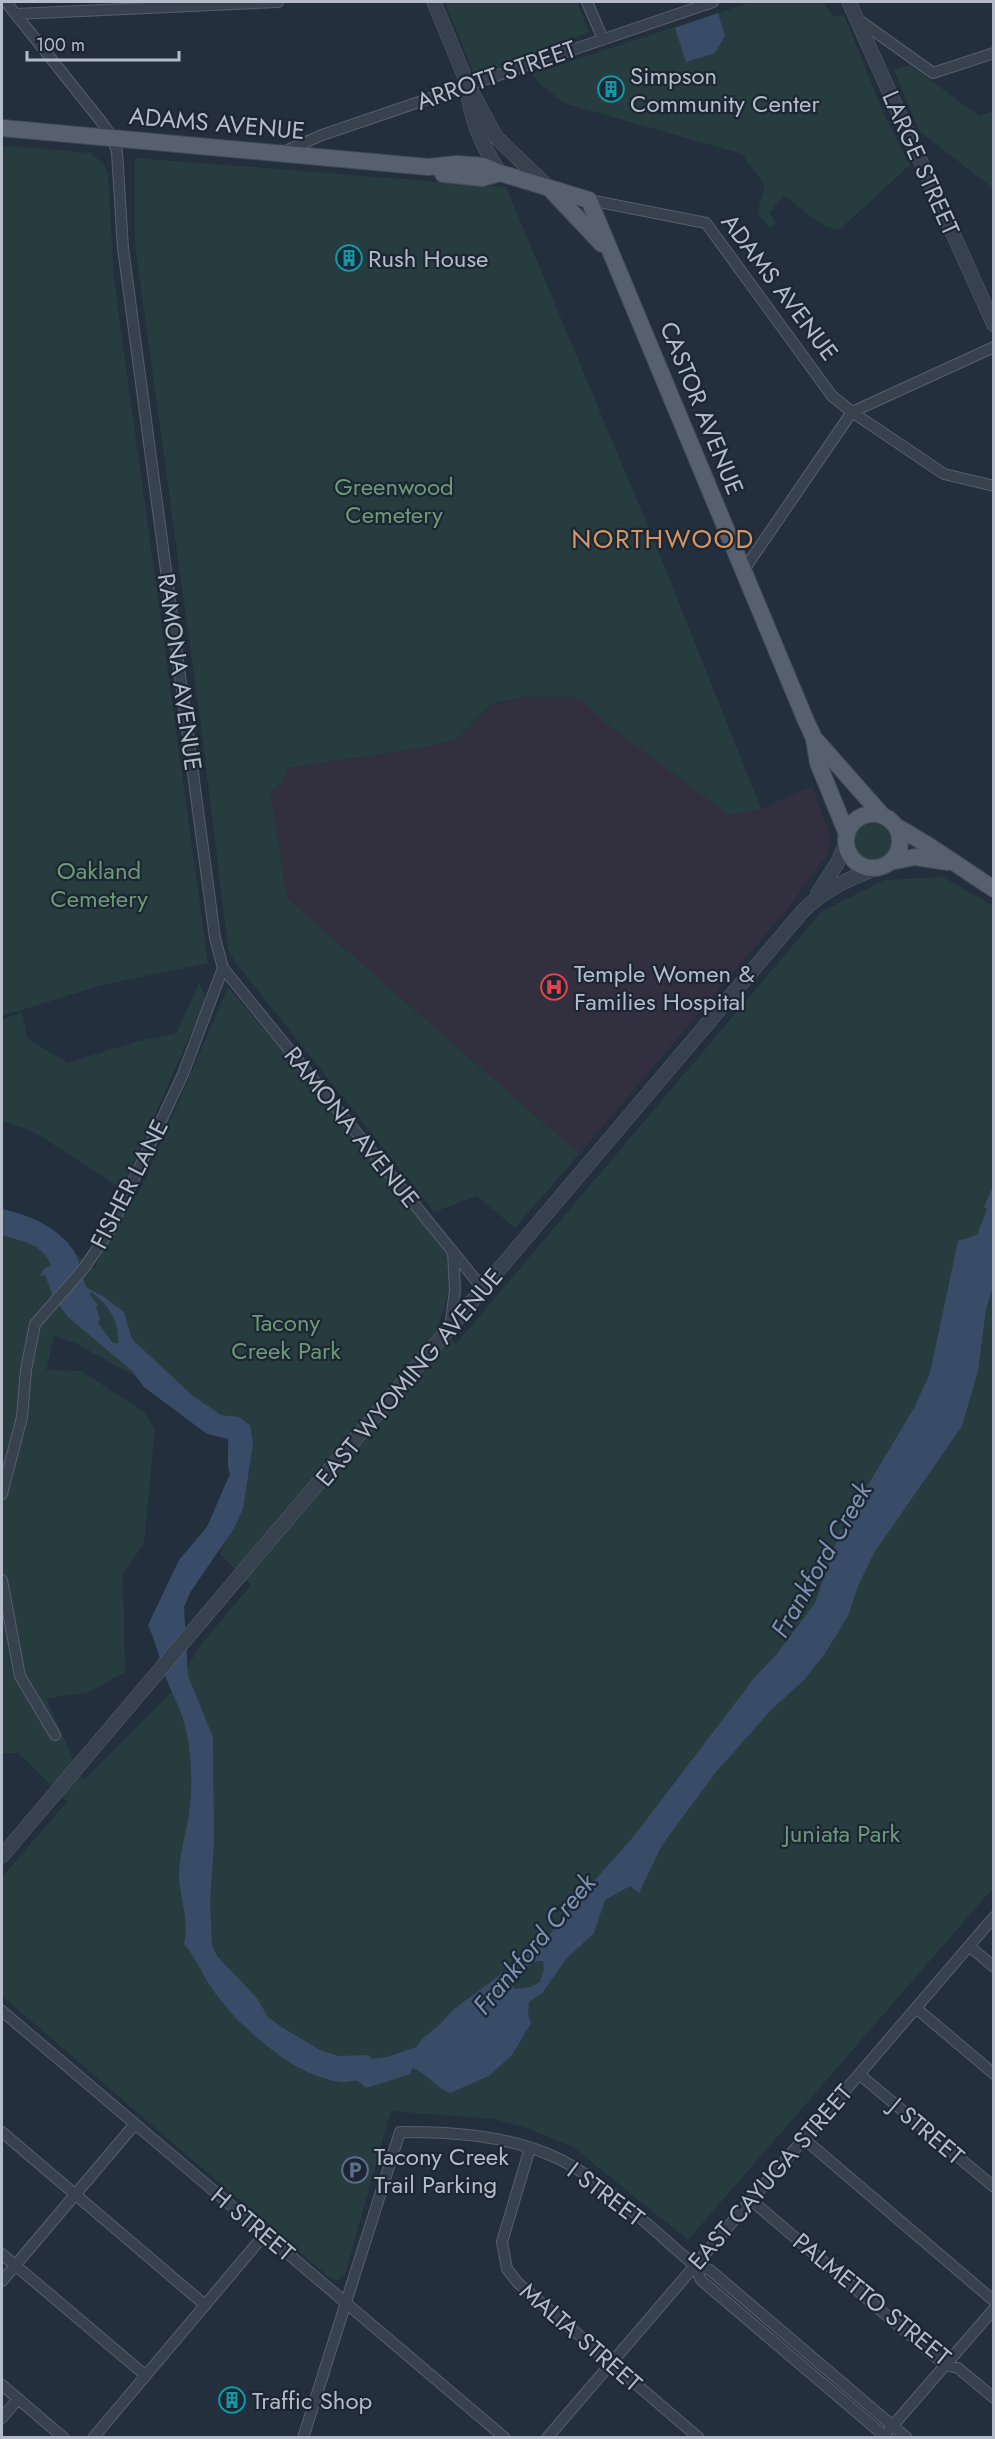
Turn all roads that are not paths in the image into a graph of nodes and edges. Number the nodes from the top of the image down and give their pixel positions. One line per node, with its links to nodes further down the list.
1 (6, 2): 7 (street, RAMONA AVENUE)
2 (278, 2): 7 (street)
3 (434, 2): 11 (street, CASTOR AVENUE)
4 (587, 2): 9 (street)
5 (713, 2): 9 (street, ARROTT STREET)
6 (849, 2): 8 (street, LARGE STREET)
7 (16, 14): 13 (street, RAMONA AVENUE)
8 (856, 18): 10 (street); 19 (street, LARGE STREET)
9 (603, 39): 11 (street, ARROTT STREET)
10 (993, 53)
11 (468, 85): 14 (street, ARROTT STREET); 15 (street, CASTOR AVENUE); 16 (street, CASTOR AVENUE)
12 (2, 128): 13 (main road, ADAMS AVENUE)
13 (113, 138): 14 (main road, ADAMS AVENUE); 33 (street, RAMONA AVENUE)
14 (280, 153): 15 (main road, ADAMS AVENUE)
15 (500, 173): 16 (main road, ADAMS AVENUE)
16 (550, 188): 17 (main road, ADAMS AVENUE); 18 (main road, CASTOR AVENUE)
17 (589, 200): 18 (main road, CASTOR AVENUE); 21 (street, ADAMS AVENUE)
18 (615, 261): 23 (main road, CASTOR AVENUE)
19 (993, 325)
20 (993, 347): 21 (street)
21 (852, 412): 22 (street, ADAMS AVENUE); 23 (street)
22 (993, 486)
23 (743, 571): 24 (main road, CASTOR AVENUE)
24 (814, 738): 25 (main road, CASTOR AVENUE); 27 (main road, CASTOR AVENUE)
25 (882, 815): 26 (main road); 27 (main road)
26 (897, 826): 28 (main road); 29 (main road)
27 (847, 839): 30 (main road); 32 (street, EAST WYOMING AVENUE)
28 (890, 862): 29 (main road); 30 (main road)
29 (952, 863): 31 (main road)
30 (874, 869): 32 (street, EAST WYOMING AVENUE)
31 (993, 889)
32 (816, 898): 35 (street, EAST WYOMING AVENUE)
33 (223, 968): 34 (street, RAMONA AVENUE); 37 (street, FISHER LANE)
34 (453, 1251): 35 (street, RAMONA AVENUE); 36 (street)
35 (483, 1289): 36 (street, EAST WYOMING AVENUE)
36 (450, 1328): 40 (street, EAST WYOMING AVENUE)
37 (2, 1494)
38 (2, 1580): 39 (street)
39 (55, 1735)
40 (4, 1849)
41 (993, 1917): 42 (street, EAST CAYUGA STREET)
42 (969, 1946): 43 (street); 44 (street, EAST CAYUGA STREET)
43 (993, 1967)
44 (917, 2009): 46 (street); 47 (street, EAST CAYUGA STREET)
45 (2, 2011): 48 (street, H STREET)
46 (993, 2074)
47 (860, 2075): 50 (street, EAST CAYUGA STREET); 52 (street, J STREET)
48 (135, 2124): 53 (street); 55 (street, H STREET)
49 (2, 2132): 53 (street)
50 (803, 2138): 54 (street, EAST CAYUGA STREET); 60 (street)
51 (530, 2148): 58 (street, I STREET); 61 (street, I STREET); 64 (street, MALTA STREET)
52 (993, 2187)
53 (75, 2195): 57 (street); 62 (street)
54 (751, 2200): 58 (street, EAST CAYUGA STREET); 65 (street, PALMETTO STREET)
55 (265, 2234): 61 (street, H STREET); 62 (street)
56 (2, 2254): 57 (street)
57 (15, 2265): 59 (street); 66 (street)
58 (694, 2265): 64 (street, EAST CAYUGA STREET); 71 (street, I STREET); 72 (street, I STREET)
59 (2, 2281)
60 (993, 2301)
61 (347, 2303): 75 (street); 76 (street, H STREET)
62 (205, 2305): 66 (street)
63 (993, 2309): 65 (street)
64 (610, 2362): 77 (street, EAST CAYUGA STREET); 78 (street, MALTA STREET)
65 (945, 2365): 68 (street, PALMETTO STREET); 71 (street)
66 (145, 2375): 74 (street)
67 (2, 2385): 69 (street)
68 (993, 2398)
69 (18, 2399): 70 (street); 73 (street)
70 (2, 2418)
71 (893, 2426): 72 (street); 79 (street, I STREET)
72 (885, 2437)
73 (64, 2438)
74 (93, 2438)
75 (303, 2438)
76 (505, 2438)
77 (547, 2438)
78 (699, 2438)
79 (907, 2438)

